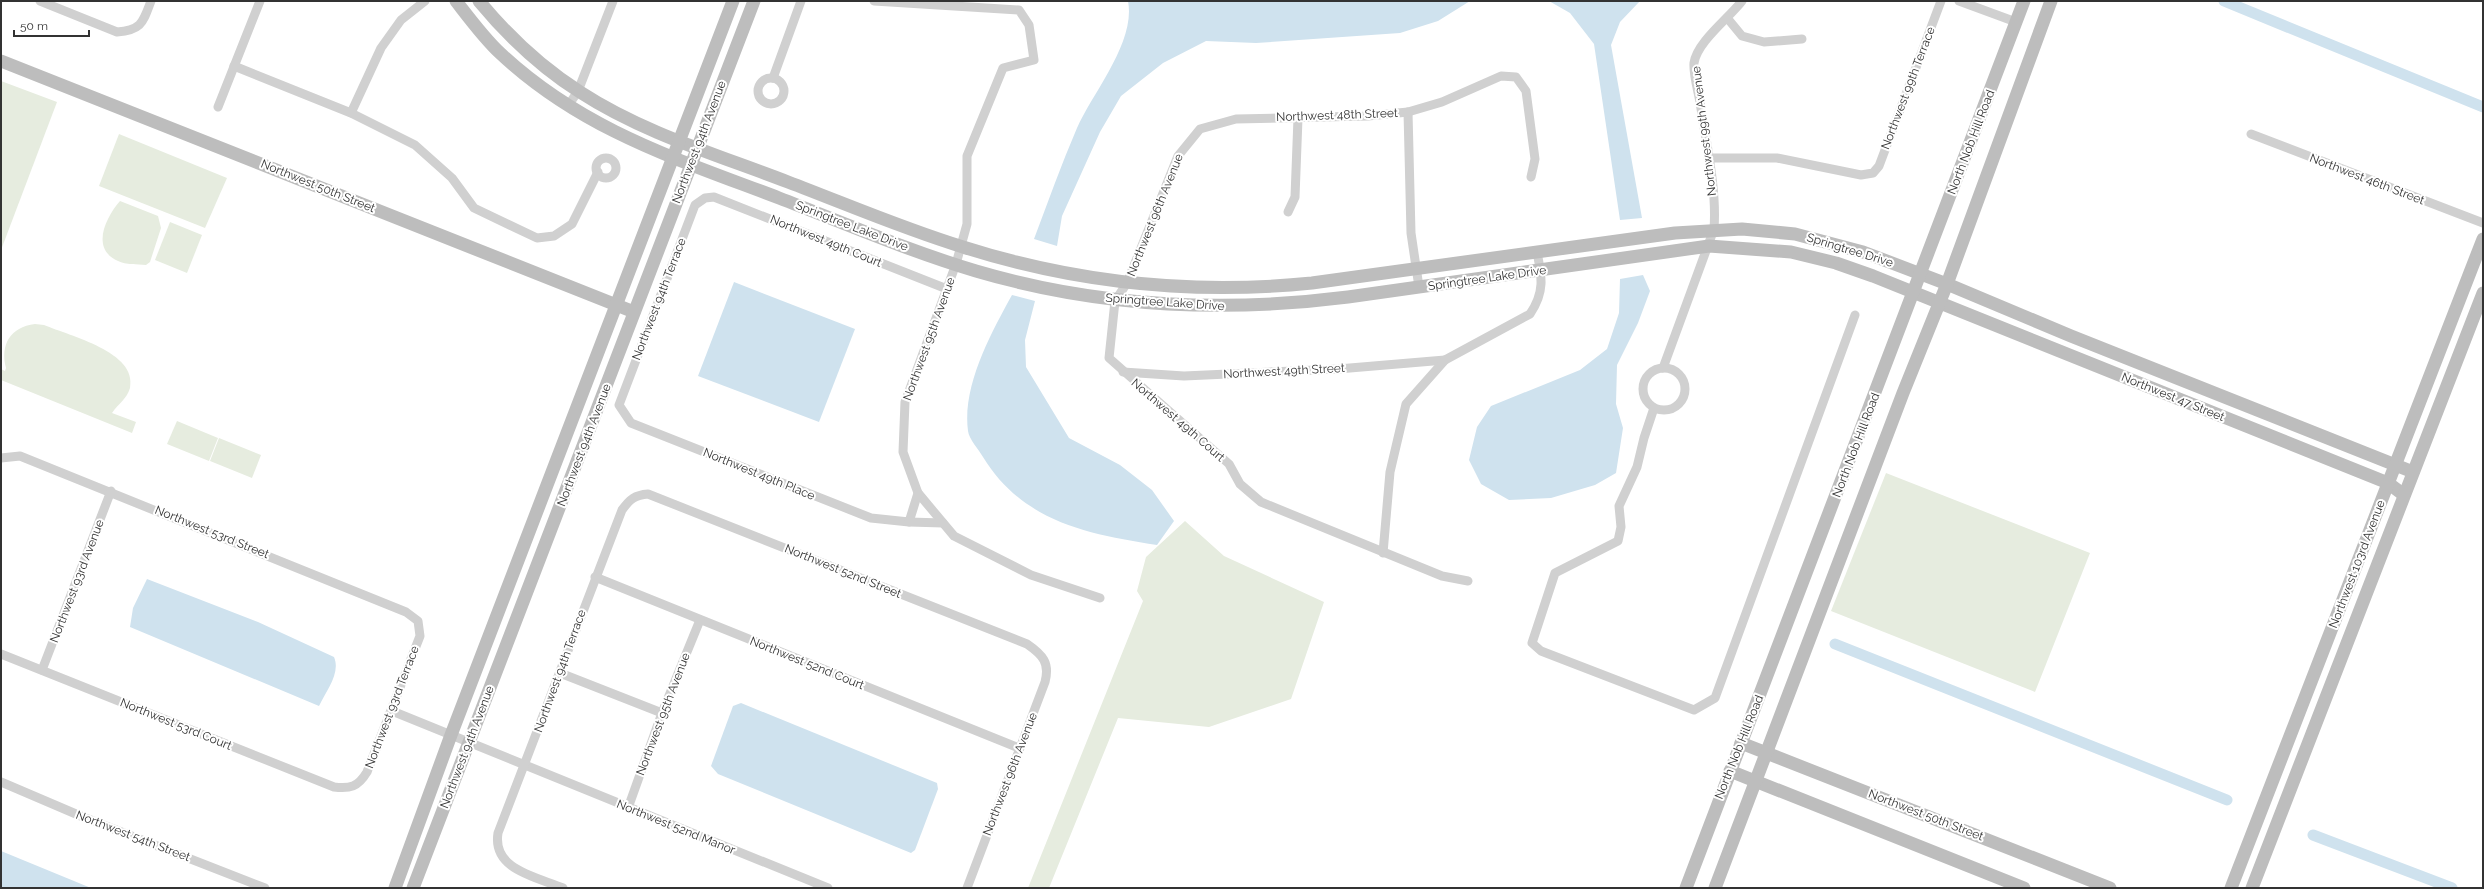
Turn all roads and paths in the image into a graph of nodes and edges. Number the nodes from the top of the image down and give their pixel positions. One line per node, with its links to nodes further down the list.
1 (40, 1): 2 (street)
2 (151, 1)
3 (260, 1): 21 (street)
4 (425, 1): 27 (street)
5 (456, 1): 24 (street, Springtree Lake Drive)
6 (480, 1): 23 (street, Springtree Lake Drive)
7 (612, 1): 23 (street)
8 (733, 1): 31 (street, Northwest 94th Avenue)
9 (754, 1): 32 (street, Northwest 94th Avenue)
10 (801, 1): 22 (street)
11 (874, 1): 45 (street, Northwest 95th Avenue)
12 (1742, 1): 17 (street, Northwest 99th Avenue)
13 (1941, 1): 34 (street, Northwest 99th Terrace)
14 (1959, 1): 18 (street)
15 (2024, 1): 18 (street, North Nob Hill Road)
16 (2051, 1): 52 (street)
17 (1728, 19): 19 (street); 34 (street, Northwest 99th Avenue)
18 (2016, 22): 50 (street, North Nob Hill Road)
19 (1802, 39)
20 (1, 62): 59 (street, Northwest 50th Street)
21 (234, 66): 25 (street); 27 (street)
22 (773, 78)
23 (578, 91): 24 (street); 31 (street, Springtree Lake Drive)
24 (568, 106): 33 (street, Springtree Lake Drive)
25 (218, 107)
26 (1408, 112): 28 (street, Northwest 48th Street); 37 (street, Northwest 48th Street); 48 (street)
27 (351, 113): 36 (street)
28 (1298, 118): 29 (street, Northwest 48th Street); 39 (street)
29 (1200, 130): 51 (street, Northwest 96th Avenue)
30 (2251, 134): 40 (street, Northwest 46th Street)
31 (679, 140): 32 (street, Springtree Lake Drive); 33 (street, Northwest 94th Avenue)
32 (697, 147): 35 (street, Northwest 94th Avenue); 45 (street, Springtree Lake Drive)
33 (672, 157): 35 (street, Springtree Lake Drive); 59 (street, Northwest 94th Avenue)
34 (1708, 158): 41 (street, Northwest 99th Avenue)
35 (690, 164): 47 (street, Springtree Lake Drive); 60 (street, Northwest 94th Avenue)
36 (598, 172)
37 (1531, 177)
38 (705, 198): 54 (street, Northwest 49th Court); 67 (street, Northwest 94th Terrace)
39 (1288, 212)
40 (2483, 223)
41 (1714, 229): 42 (street, Springtree Drive); 44 (street, Northwest 99th Avenue); 50 (street, Springtree Drive)
42 (1654, 235): 46 (street, Springtree Lake Drive)
43 (2483, 239): 72 (street, Northwest 103rd Avenue)
44 (1709, 246): 49 (street, Springtree Lake Drive); 55 (street, Springtree Lake Drive); 65 (street, Northwest 99th Avenue)
45 (961, 247): 47 (street, Northwest 95th Avenue); 51 (street, Springtree Lake Drive)
46 (1537, 252): 48 (street, Springtree Lake Drive); 49 (street)
47 (956, 264): 54 (street, Northwest 95th Avenue); 57 (street, Springtree Lake Drive)
48 (1416, 269): 51 (street, Springtree Lake Drive); 53 (street)
49 (1541, 270): 53 (street, Springtree Lake Drive); 64 (street)
50 (1921, 274): 52 (street, Springtree Drive); 55 (street, North Nob Hill Road)
51 (1127, 283): 57 (street, Northwest 49th Court)
52 (1947, 284): 58 (street); 62 (street, Northwest 47 Street)
53 (1418, 287): 57 (street, Springtree Lake Drive)
54 (947, 288): 76 (street, Northwest 95th Avenue)
55 (1913, 293): 58 (street, Springtree Lake Drive); 95 (street, North Nob Hill Road)
56 (2483, 293): 73 (street, Northwest 103rd Avenue)
57 (1115, 301): 66 (street, Northwest 49th Court)
58 (1939, 304): 63 (street, Northwest 47 Street); 97 (street)
59 (616, 305): 60 (street, Northwest 50th Street); 93 (street, Northwest 94th Avenue)
60 (634, 312): 94 (street, Northwest 94th Avenue)
61 (1855, 315): 68 (street)
62 (2071, 336): 63 (street); 69 (street, Northwest 47 Street)
63 (2064, 354): 70 (street, Northwest 47 Street)
64 (1445, 360): 66 (street, Northwest 49th Street); 81 (street)
65 (1663, 368): 68 (street); 68 (street)
66 (1122, 372): 81 (street, Northwest 49th Court)
67 (619, 405): 79 (street, Northwest 49th Place)
68 (1654, 408)
69 (2257, 410): 70 (street); 72 (street, Northwest 47 Street)
70 (2250, 428): 74 (street, Northwest 47 Street)
71 (1, 457): 75 (street, Northwest 53rd Street)
72 (2395, 465): 73 (street, Northwest 47 Street); 74 (street, Northwest 103rd Avenue)
73 (2413, 472): 78 (street, Northwest 103rd Avenue)
74 (2388, 483): 78 (street, Northwest 47 Street); 114 (street, Northwest 103rd Avenue)
75 (111, 491): 85 (street, Northwest 53rd Street); 89 (street, Northwest 93rd Avenue)
76 (918, 493): 79 (street); 80 (street, Northwest 95th Avenue)
77 (636, 495): 82 (street, Northwest 94th Terrace); 88 (street, Northwest 52nd Street)
78 (2404, 495): 115 (street, Northwest 103rd Avenue)
79 (909, 522): 80 (street, Northwest 49th Place)
80 (943, 523): 84 (street, Northwest 95th Avenue)
81 (1383, 553): 83 (street, Northwest 49th Court)
82 (594, 577): 86 (street, Northwest 52nd Court); 90 (street, Northwest 94th Terrace)
83 (1468, 581)
84 (1100, 598)
85 (418, 620): 91 (street, Northwest 93rd Terrace)
86 (700, 620): 92 (street, Northwest 95th Avenue); 96 (street, Northwest 52nd Court)
87 (1, 654): 89 (street, Northwest 53rd Court)
88 (1045, 659): 96 (street, Northwest 96th Avenue)
89 (42, 670): 102 (street, Northwest 53rd Court)
90 (560, 673): 92 (street); 98 (street, Northwest 94th Terrace)
91 (392, 711): 93 (street, Northwest 52nd Manor); 102 (street, Northwest 93rd Terrace)
92 (662, 713): 103 (street, Northwest 95th Avenue)
93 (451, 735): 94 (street, Northwest 52nd Manor); 105 (street, Northwest 94th Avenue)
94 (469, 742): 98 (street, Northwest 52nd Manor); 106 (street, Northwest 94th Avenue)
95 (1741, 743): 97 (street, Northwest 50th Street); 99 (street, North Nob Hill Road)
96 (1019, 748): 109 (street, Northwest 96th Avenue)
97 (1768, 753): 100 (street); 113 (street, Northwest 50th Street)
98 (524, 766): 103 (street, Northwest 52nd Manor); 107 (street, Northwest 94th Terrace)
99 (1730, 771): 100 (street); 110 (street, North Nob Hill Road)
100 (1756, 780): 111 (street); 112 (street)
101 (1, 782): 104 (street, Northwest 54th Street)
102 (353, 788)
103 (628, 808): 108 (street, Northwest 52nd Manor)
104 (265, 888)
105 (395, 888)
106 (413, 888)
107 (564, 888)
108 (828, 888)
109 (966, 888)
110 (1686, 888)
111 (1715, 888)
112 (2024, 888)
113 (2110, 888)
114 (2231, 888)
115 (2252, 888)

